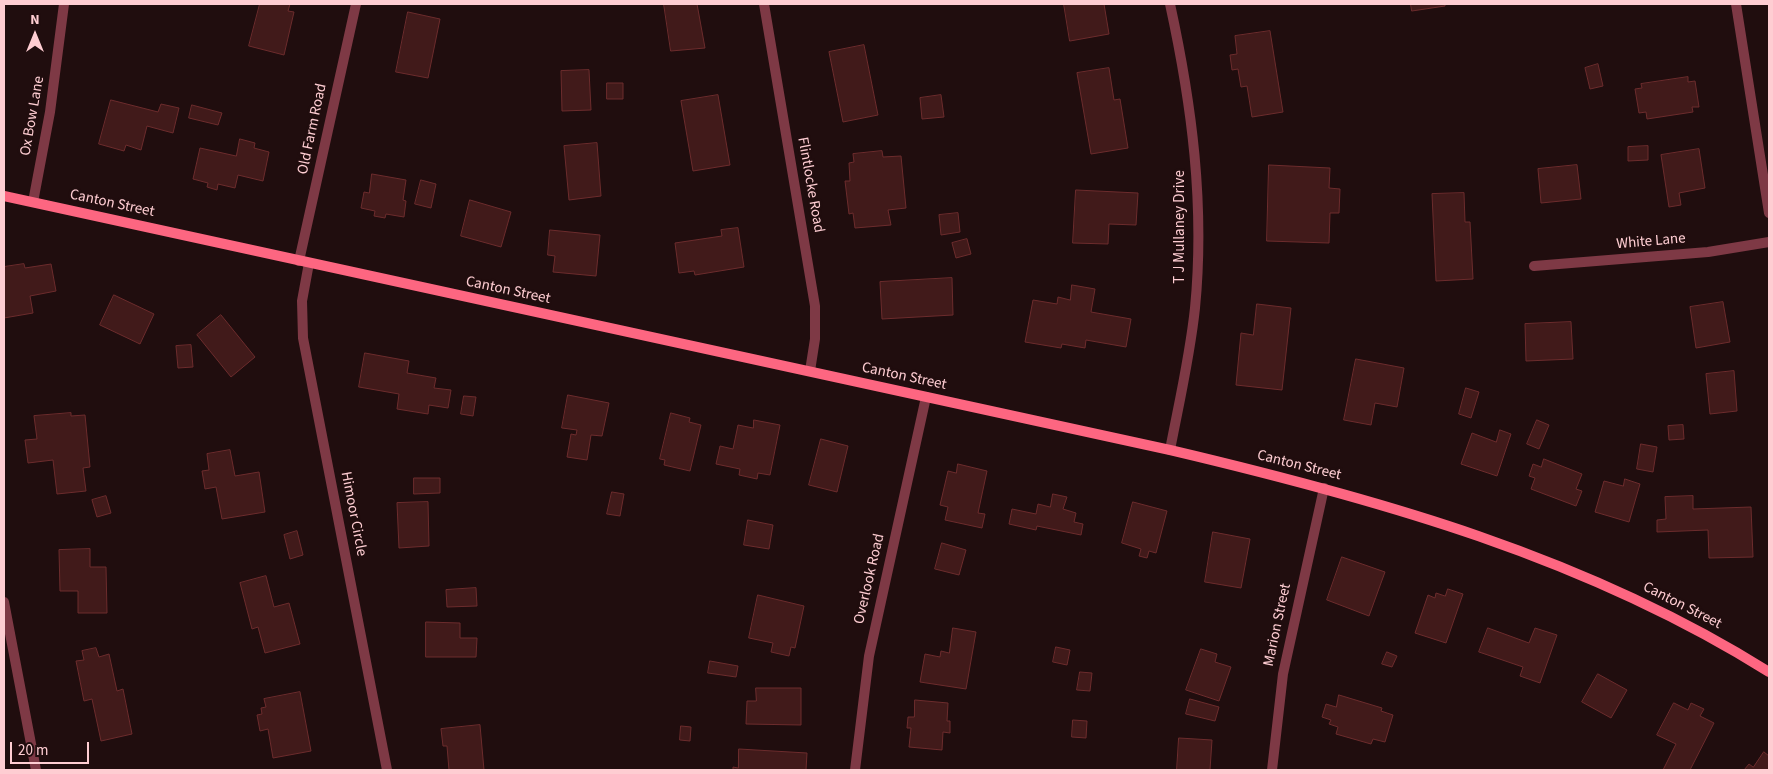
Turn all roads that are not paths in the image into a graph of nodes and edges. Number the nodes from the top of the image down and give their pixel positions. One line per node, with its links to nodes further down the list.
1 (64, 4): 8 (street, Ox Bow Lane)
2 (356, 4): 11 (street, Old Farm Road)
3 (764, 4): 13 (street, Flintlocke Road)
4 (1170, 4): 15 (street, T J Mullaney Drive)
5 (1736, 4): 6 (street)
6 (1766, 172): 9 (street)
7 (4, 196): 8 (street, Canton Street)
8 (33, 202): 11 (street, Canton Street)
9 (1769, 213)
10 (1769, 242): 12 (street, White Lane)
11 (304, 262): 13 (street, Canton Street); 20 (street, Himoor Circle)
12 (1534, 266)
13 (810, 372): 14 (street, Canton Street)
14 (926, 397): 15 (street, Canton Street); 21 (street, Overlook Road)
15 (1170, 450): 16 (street, Canton Street)
16 (1324, 488): 18 (street, Canton Street); 22 (street, Marion Street)
17 (4, 602): 19 (street)
18 (1769, 672)
19 (36, 770)
20 (386, 770)
21 (855, 770)
22 (1272, 770)

